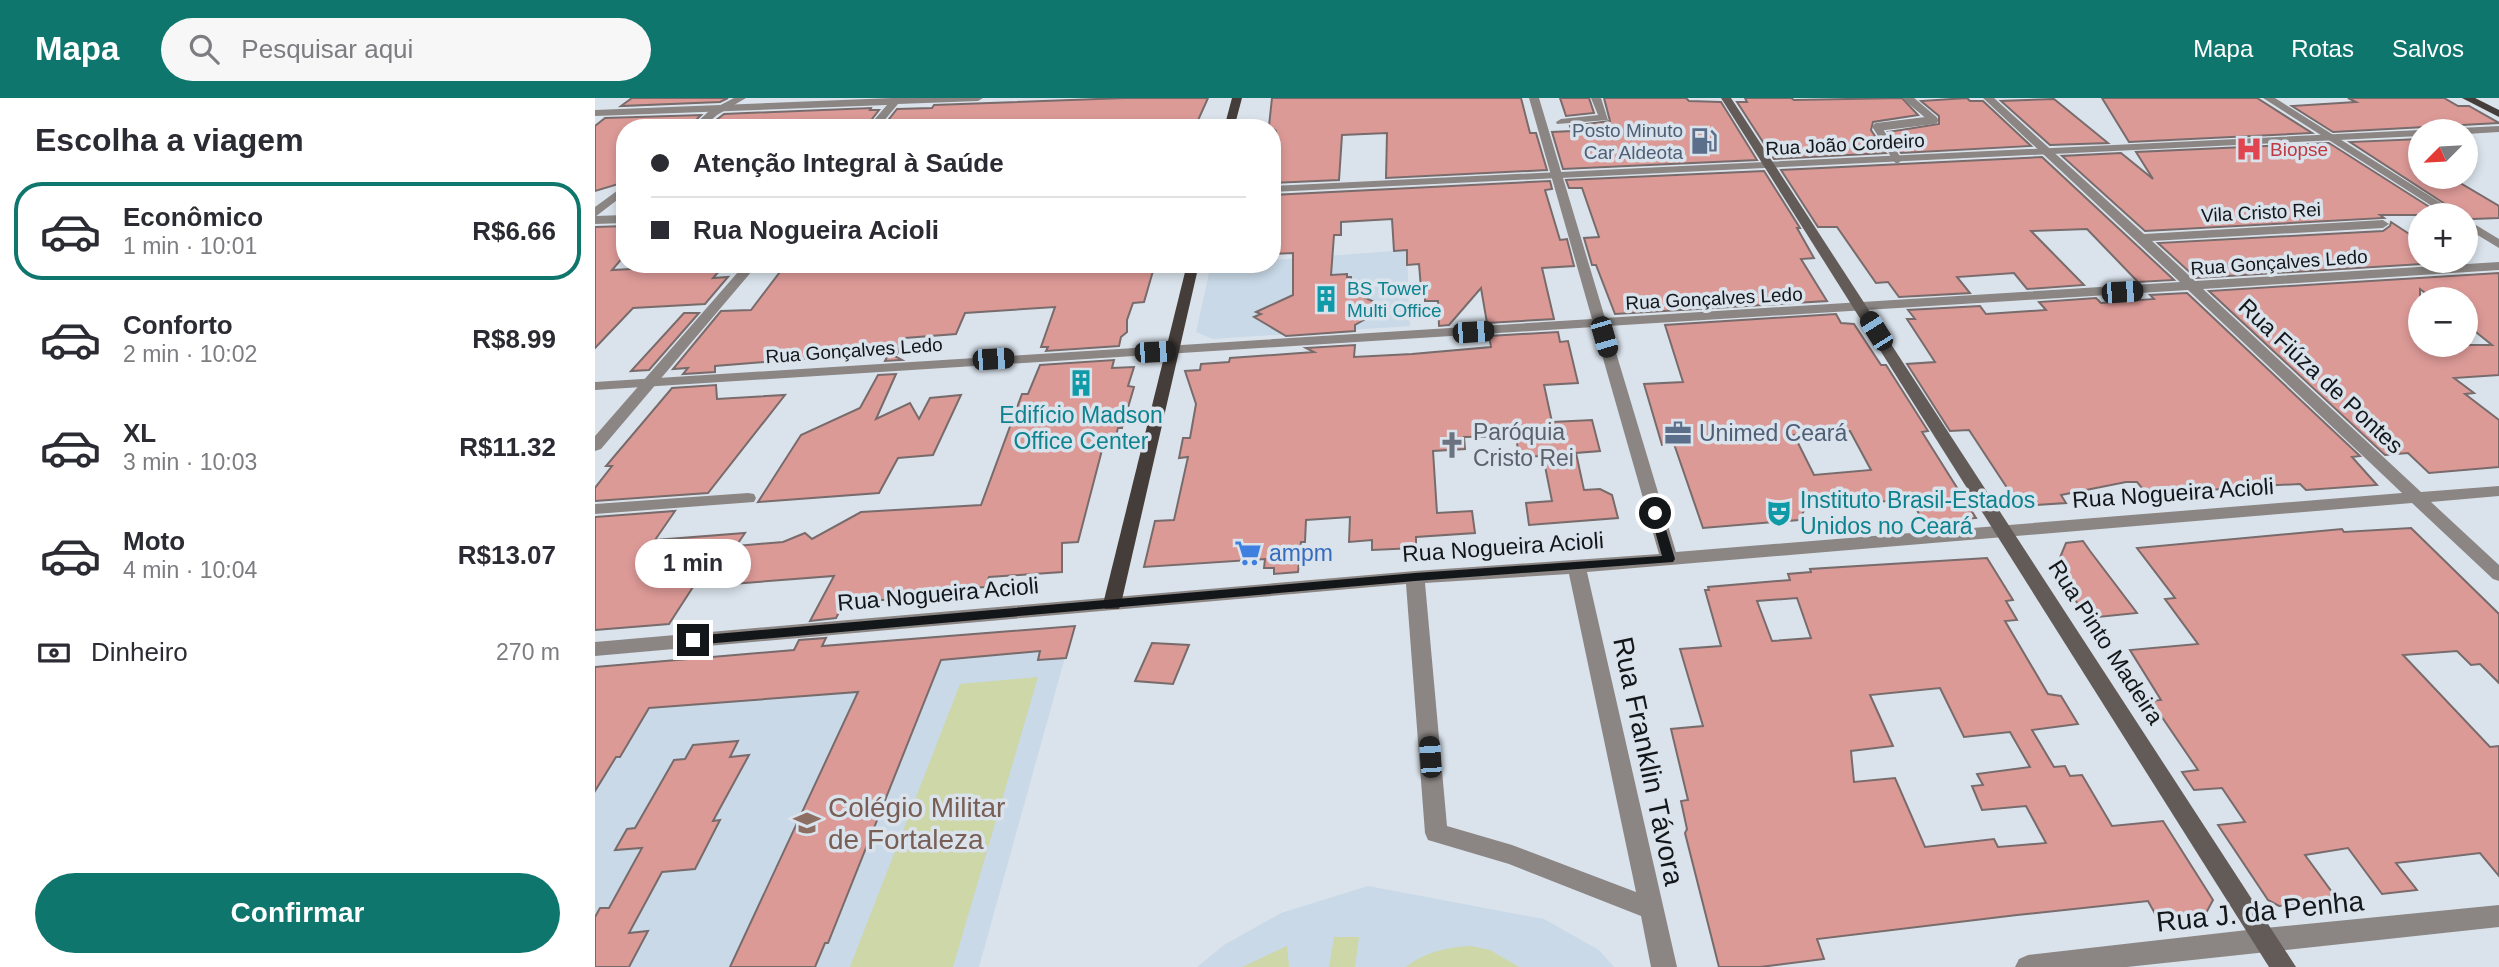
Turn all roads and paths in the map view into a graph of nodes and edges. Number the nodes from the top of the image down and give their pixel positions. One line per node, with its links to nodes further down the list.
1 (741, 98): 14 (street)
2 (978, 98): 12 (street)
3 (1237, 98): 19 (main road)
4 (1534, 98): 28 (street)
5 (1596, 98): 20 (street)
6 (1726, 98): 27 (main road, Rua Pinto Madeira)
7 (1908, 98): 26 (lane)
8 (1988, 98): 25 (street, Rua Fiúza de Pontes)
9 (2268, 98): 24 (street)
10 (2467, 98): 16 (main road)
11 (2483, 98): 13 (main road)
12 (896, 100): 14 (street); 18 (street)
13 (2499, 106)
14 (725, 108): 15 (street); 17 (street)
15 (595, 113)
16 (2499, 114)
17 (706, 119)
18 (879, 119)
19 (1231, 119)
20 (1561, 122)
21 (2499, 130): 22 (street)
22 (2478, 131)
23 (2408, 134): 24 (street, Rua João Cordeiro)
24 (2330, 137): 25 (street, Rua João Cordeiro); 31 (street)
25 (2049, 151): 26 (street, Rua João Cordeiro); 37 (street, Rua Fiúza de Pontes)
26 (1897, 159): 27 (street, Rua João Cordeiro)
27 (1769, 165): 28 (street, Rua João Cordeiro); 43 (main road, Rua Pinto Madeira)
28 (1557, 175): 29 (street, Rua João Cordeiro); 44 (street)
29 (1281, 189)
30 (616, 196): 32 (street)
31 (2435, 203)
32 (595, 213)
33 (616, 219): 34 (street)
34 (595, 220)
35 (2383, 224): 37 (street, Vila Cristo Rei)
36 (2478, 231): 38 (street)
37 (2141, 238): 42 (street, Rua Fiúza de Pontes)
38 (2499, 244)
39 (2499, 266): 42 (street, Rua Gonçalves Ledo)
40 (744, 273): 46 (street)
41 (1191, 273): 45 (main road)
42 (2193, 287): 43 (street, Rua Gonçalves Ledo); 51 (street, Rua Fiúza de Pontes)
43 (1862, 309): 44 (street, Rua Gonçalves Ledo); 53 (main road, Rua Pinto Madeira)
44 (1599, 324): 45 (street, Rua Gonçalves Ledo); 54 (street)
45 (1170, 351): 46 (street, Rua Gonçalves Ledo); 58 (main road)
46 (649, 383): 47 (street, Rua Gonçalves Ledo); 48 (street)
47 (595, 386)
48 (595, 446)
49 (2499, 491): 51 (street, Rua Nogueira Acioli)
50 (748, 498): 52 (street)
51 (2418, 498): 53 (street, Rua Nogueira Acioli); 56 (street, Rua Fiúza de Pontes)
52 (595, 509)
53 (2003, 530): 54 (street, Rua Nogueira Acioli); 62 (main road, Rua Pinto Madeira)
54 (1669, 559): 55 (street, Rua Nogueira Acioli)
55 (1577, 568): 57 (street, Rua Nogueira Acioli); 60 (street, Rua Franklin Távora)
56 (2499, 575)
57 (1415, 577): 58 (street, Rua Nogueira Acioli); 60 (street)
58 (1112, 604): 59 (street, Rua Nogueira Acioli)
59 (595, 649)
60 (1649, 908): 63 (street, Rua Franklin Távora)
61 (2499, 916): 62 (street, Rua J. da Penha)
62 (2265, 939): 64 (street, Rua J. da Penha); 65 (main road, Rua Pinto Madeira)
63 (1664, 967)
64 (2028, 967)
65 (2283, 967)

